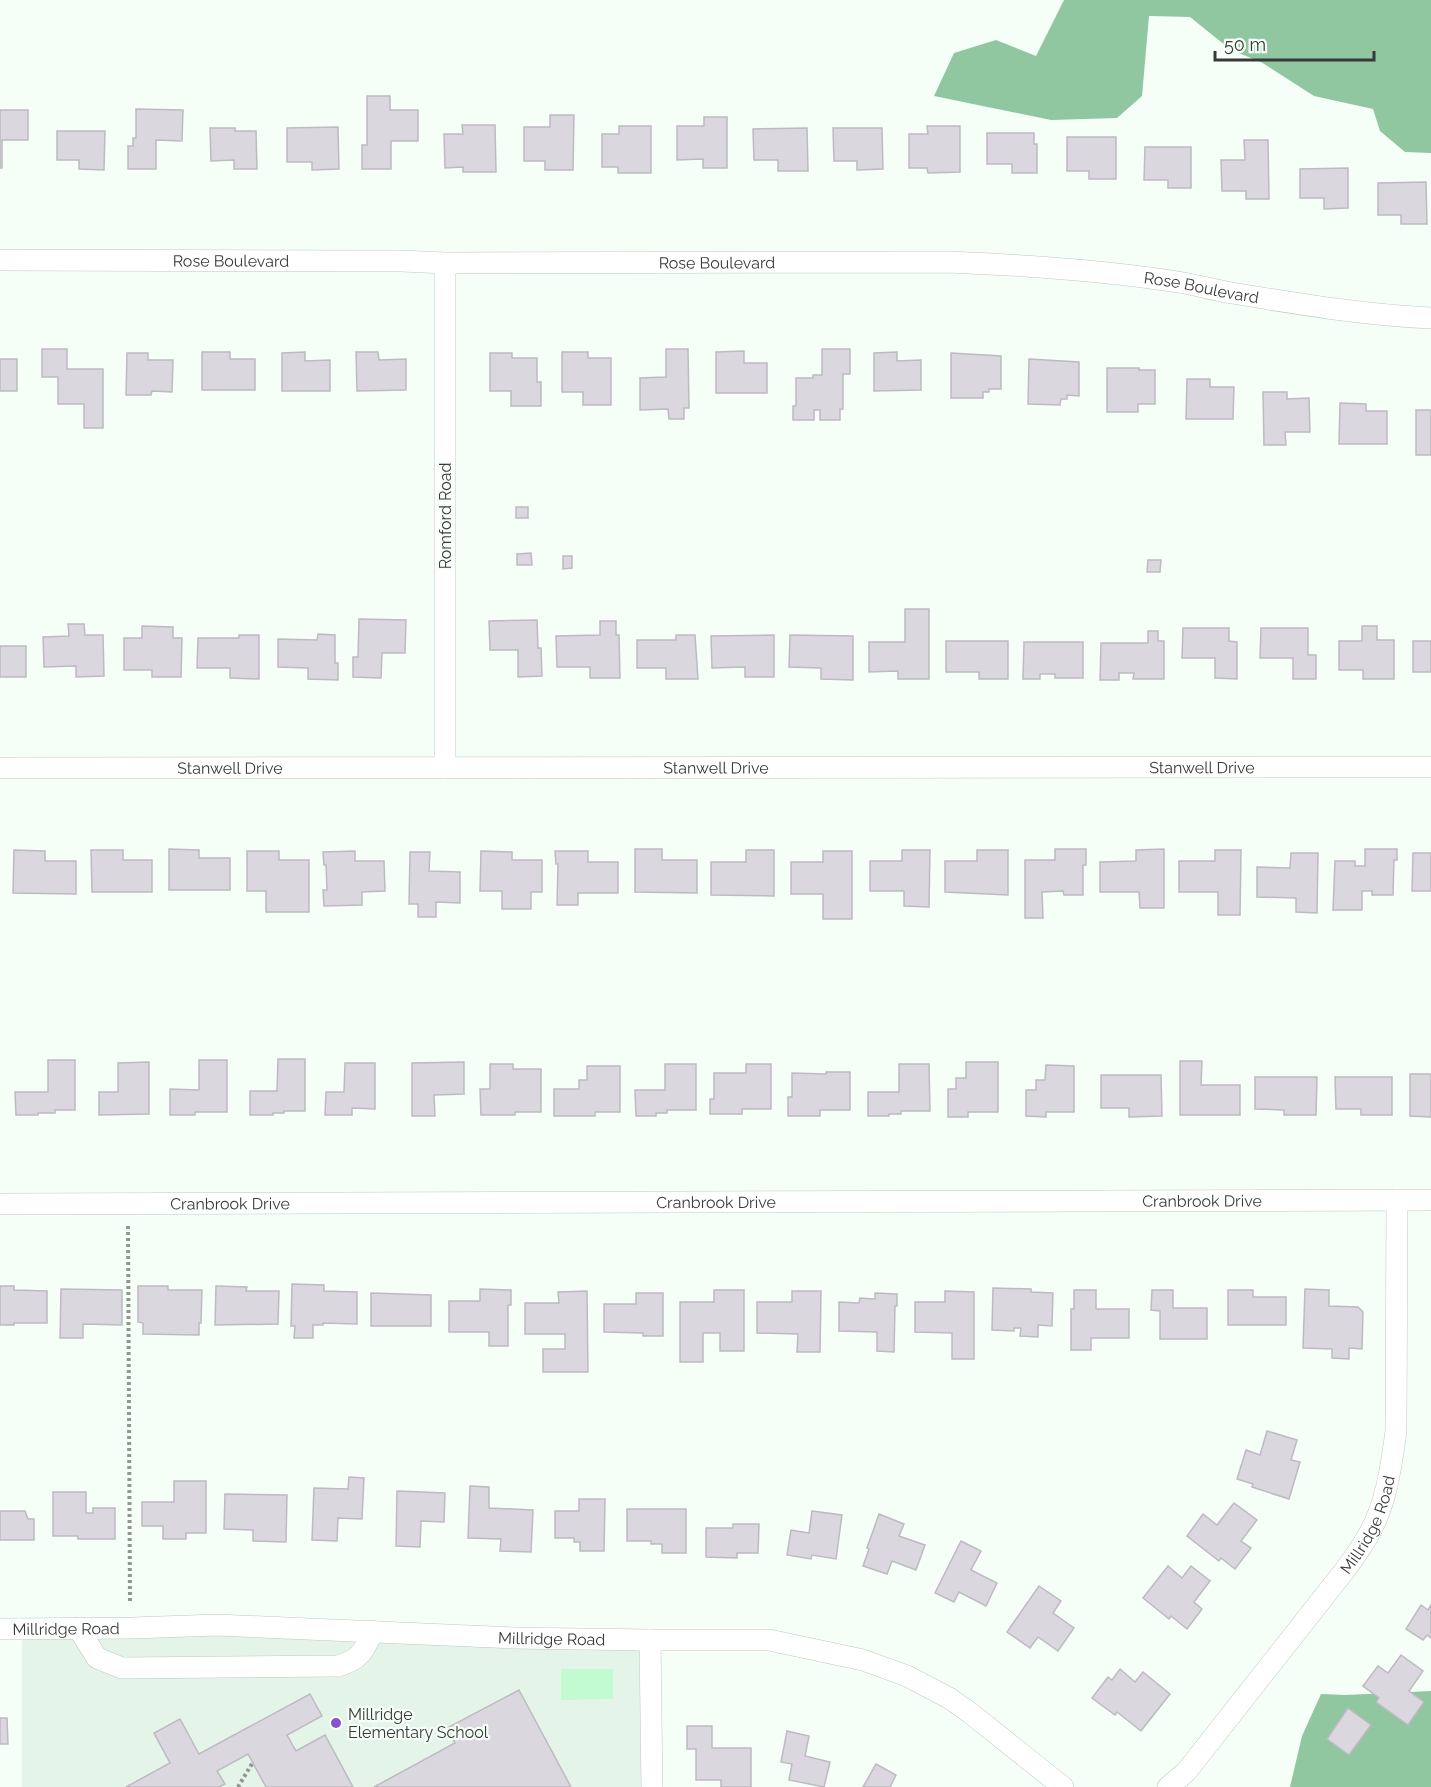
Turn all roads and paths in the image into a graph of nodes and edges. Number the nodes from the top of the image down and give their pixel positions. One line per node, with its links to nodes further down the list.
1 (0, 260): 2 (street, Rose Boulevard)
2 (445, 263): 3 (street, Rose Boulevard); 6 (street, Romford Road)
3 (1431, 318)
4 (1431, 766): 6 (street, Stanwell Drive)
5 (0, 768): 6 (street, Stanwell Drive)
6 (445, 768)
7 (1397, 1200): 8 (street, Cranbrook Drive); 9 (street, Cranbrook Drive); 20 (street, Millridge Road)
8 (1431, 1200)
9 (0, 1204)
10 (128, 1226): 11 (path)
11 (130, 1602)
12 (78, 1628): 13 (street, Millridge Road); 14 (street, Millridge Road); 14 (street)
13 (0, 1629)
14 (373, 1631): 15 (street, Millridge Road)
15 (650, 1640): 18 (street); 19 (street, Millridge Road)
16 (253, 1762): 17 (path)
17 (238, 1787)
18 (652, 1787)
19 (1063, 1787)
20 (1168, 1787)

